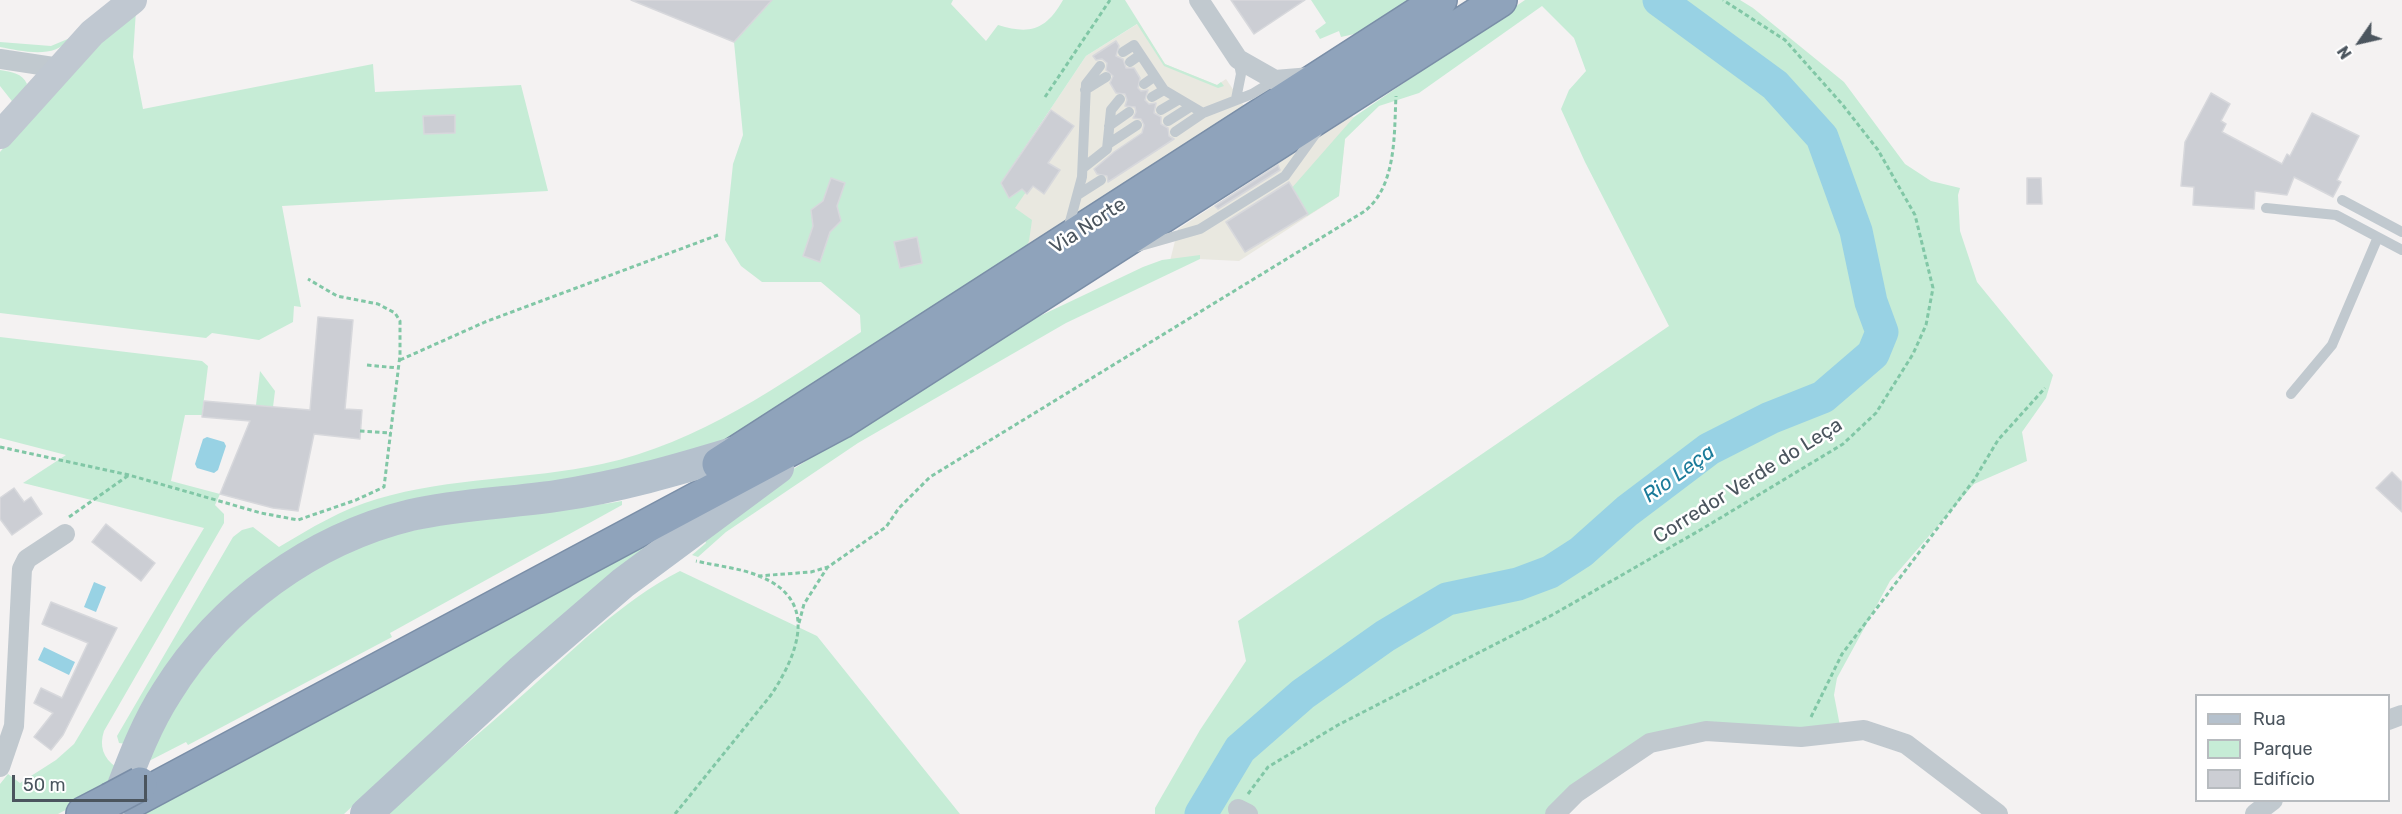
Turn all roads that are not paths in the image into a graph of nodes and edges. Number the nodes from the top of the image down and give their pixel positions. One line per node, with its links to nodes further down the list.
1 (133, 0): 11 (street)
2 (1199, 0): 8 (street)
3 (1440, 0): 13 (highway, Via Norte)
4 (1500, 0): 43 (highway, Via Norte)
5 (1123, 51): 6 (lane)
6 (1140, 55): 9 (lane); 14 (lane)
7 (0, 59): 11 (street)
8 (1238, 59): 15 (street); 21 (lane)
9 (1130, 62)
10 (1100, 66): 17 (lane)
11 (60, 68): 31 (street)
12 (1106, 76): 17 (lane)
13 (1322, 76): 15 (street); 40 (highway, Via Norte)
14 (1154, 77): 16 (lane); 18 (lane)
15 (1275, 80): 21 (lane)
16 (1144, 84)
17 (1085, 90): 33 (lane)
18 (1164, 90): 19 (lane); 22 (lane)
19 (1152, 97)
20 (1120, 99): 29 (lane)
21 (1236, 99): 26 (lane)
22 (1178, 100): 23 (lane); 24 (lane)
23 (1190, 107): 26 (lane); 27 (lane)
24 (1161, 110)
25 (1129, 112): 29 (lane)
26 (1203, 113): 30 (lane)
27 (1168, 121)
28 (1137, 125): 32 (lane)
29 (1109, 126): 32 (lane)
30 (1175, 132)
31 (0, 135)
32 (1108, 144): 33 (lane)
33 (1086, 171): 35 (lane)
34 (1101, 180): 35 (lane)
35 (1079, 194): 40 (lane)
36 (2342, 200): 38 (lane)
37 (2266, 208): 39 (lane)
38 (2402, 232)
39 (2379, 237): 41 (lane); 42 (lane)
40 (1064, 242): 44 (highway, Via Norte)
41 (2402, 250)
42 (2291, 394)
43 (841, 422): 48 (highway, Via Norte); 49 (main road)
44 (736, 452): 48 (highway, Via Norte); 48 (main road)
45 (65, 534): 46 (street)
46 (0, 767)
47 (2272, 802): 52 (street)
48 (114, 804)
49 (366, 814)
50 (1555, 814): 51 (street)
51 (1998, 814)
52 (2255, 814)

